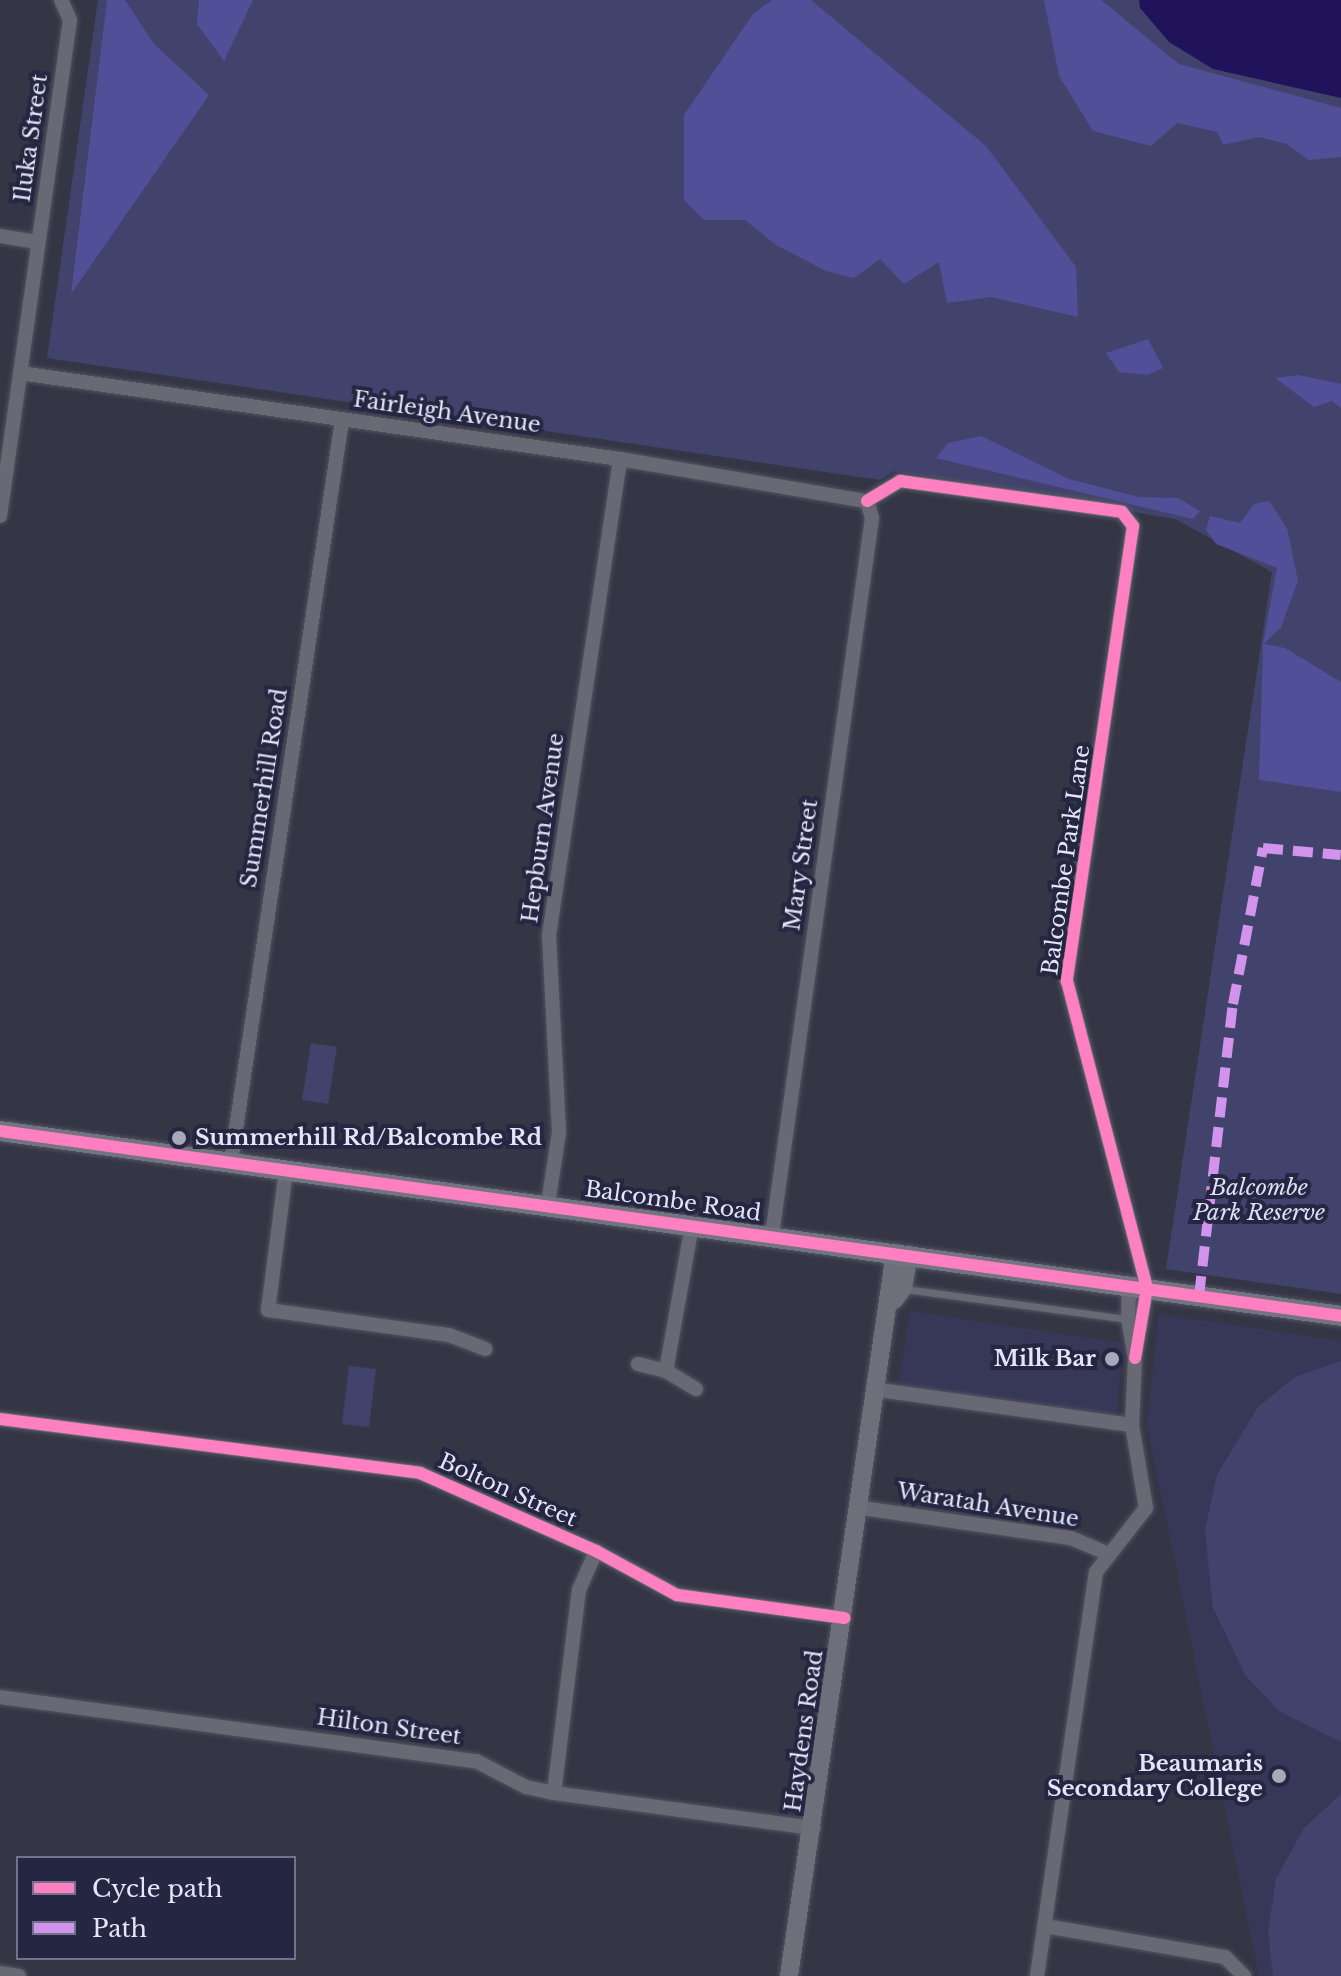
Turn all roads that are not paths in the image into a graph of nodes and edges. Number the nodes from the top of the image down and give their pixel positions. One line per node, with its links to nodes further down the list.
1 (64, 2): 3 (street, Iluka Street)
2 (0, 236): 3 (street)
3 (38, 242): 4 (street, Iluka Street)
4 (20, 373): 5 (street, Fairleigh Avenue); 7 (street, Iluka Street)
5 (342, 420): 6 (street, Fairleigh Avenue); 11 (street, Summerhill Road)
6 (620, 459): 8 (street, Fairleigh Avenue); 13 (street, Hepburn Avenue)
7 (2, 485): 9 (street, Iluka Street)
8 (867, 501): 15 (street, Mary Street); 17 (street, Balcombe Park Lane)
9 (0, 516)
10 (0, 1131): 11 (main road, Balcombe Road)
11 (231, 1162): 12 (main road, Balcombe Road)
12 (286, 1170): 13 (main road, Balcombe Road); 21 (street)
13 (548, 1204): 14 (main road, Balcombe Road)
14 (692, 1225): 15 (main road, Balcombe Road); 24 (street)
15 (772, 1235): 16 (main road, Balcombe Road)
16 (902, 1254): 17 (main road, Balcombe Road); 18 (street, Haydens Road)
17 (1138, 1287): 19 (main road, Balcombe Road); 20 (street); 22 (street)
18 (897, 1295): 20 (lane); 26 (street, Haydens Road)
19 (1341, 1316)
20 (1128, 1319): 22 (street)
21 (485, 1349)
22 (1135, 1358): 28 (street)
23 (638, 1364): 24 (street)
24 (666, 1371): 25 (street)
25 (696, 1389)
26 (879, 1390): 28 (street); 29 (street, Haydens Road)
27 (0, 1419): 30 (street, Bolton Street)
28 (1132, 1425): 31 (street)
29 (862, 1508): 31 (street, Waratah Avenue); 32 (street, Haydens Road)
30 (596, 1551): 32 (street, Bolton Street); 34 (street, Bolton Street)
31 (1106, 1553): 36 (street)
32 (844, 1618): 35 (street, Haydens Road)
33 (0, 1697): 34 (street, Hilton Street)
34 (554, 1793): 35 (street, Hilton Street)
35 (814, 1828): 39 (street, Haydens Road)
36 (1045, 1926): 40 (street); 41 (street)
37 (0, 1973): 38 (street)
38 (19, 1976)
39 (789, 1976)
40 (1037, 1976)
41 (1244, 1976)

